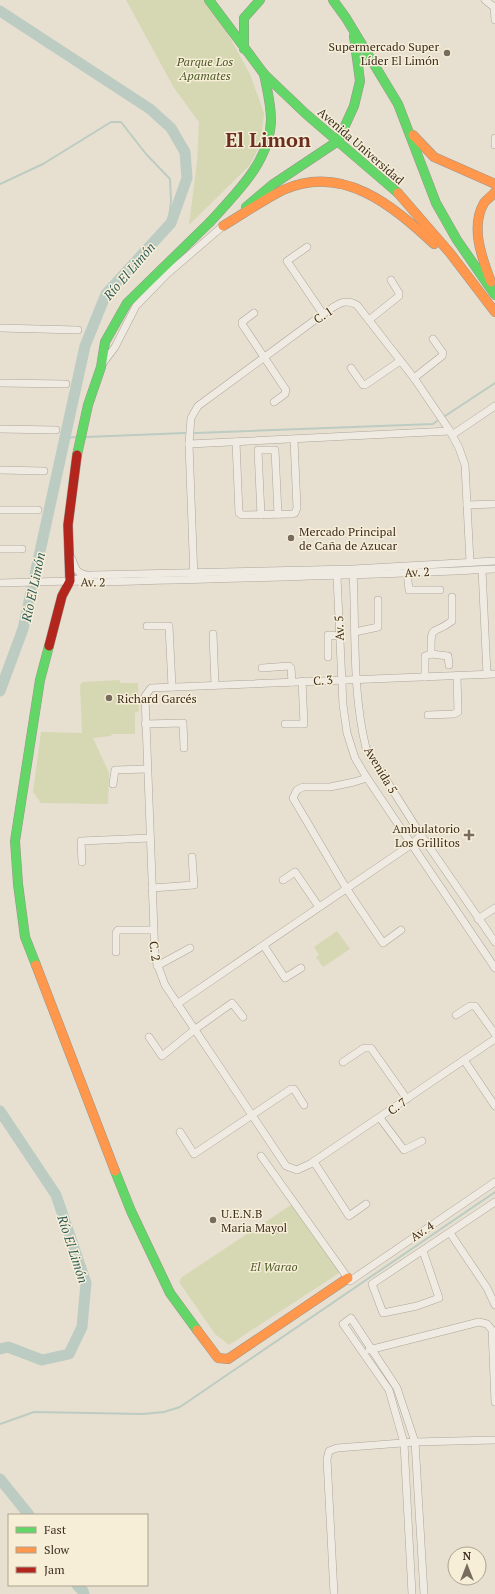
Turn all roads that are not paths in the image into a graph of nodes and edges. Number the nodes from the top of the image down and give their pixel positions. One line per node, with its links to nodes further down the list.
1 (209, 0): 8 (main road, Avenida Universidad)
2 (260, 0): 8 (main road)
3 (333, 0): 7 (main road, Avenida Universidad)
4 (485, 0): 5 (street)
5 (495, 8): 6 (street)
6 (495, 20)
7 (353, 29): 10 (main road, Avenida Universidad); 12 (main road)
8 (244, 49): 9 (main road, Avenida Universidad)
9 (264, 74): 12 (main road, Avenida Universidad); 30 (main road)
10 (409, 131): 14 (main road); 20 (main road, Avenida Universidad)
11 (495, 138): 13 (street)
12 (338, 140): 16 (main road); 18 (main road, Avenida Universidad)
13 (495, 145)
14 (495, 184)
15 (495, 192): 20 (main road)
16 (223, 226): 18 (main road); 30 (street)
17 (307, 247): 23 (street)
18 (450, 253): 21 (main road, Avenida Universidad)
19 (391, 280): 24 (street)
20 (495, 294)
21 (495, 312)
22 (254, 313): 28 (street)
23 (323, 314): 24 (street, C. 1); 28 (street, C. 1)
24 (369, 320): 29 (street, C. 1)
25 (0, 328): 26 (street)
26 (78, 330)
27 (433, 339): 32 (street)
28 (264, 357): 35 (street); 42 (street, C. 1)
29 (400, 361): 31 (street); 32 (street, C. 1)
30 (100, 367): 53 (main road)
31 (351, 368)
32 (414, 378): 39 (street, C. 1)
33 (0, 382): 34 (street)
34 (66, 384)
35 (274, 402)
36 (495, 406): 39 (street)
37 (0, 428): 38 (street)
38 (56, 430)
39 (451, 433): 40 (street); 46 (street, C. 1)
40 (294, 440): 41 (street); 49 (street)
41 (236, 442): 42 (street); 50 (street)
42 (189, 444): 61 (street, C. 1)
43 (0, 470): 44 (street)
44 (44, 471)
45 (495, 504): 46 (street)
46 (467, 505): 55 (street, C. 1)
47 (0, 510): 48 (street)
48 (38, 510)
49 (278, 514): 50 (street); 50 (street)
50 (261, 515)
51 (0, 549): 52 (street)
52 (22, 549)
53 (70, 556): 60 (street); 64 (main road)
54 (495, 561): 55 (street, Av. 2)
55 (470, 562): 56 (street, Av. 2)
56 (353, 568): 61 (street, Av. 2); 62 (street, Avenida 5)
57 (495, 569): 58 (street, Av. 2)
58 (482, 570): 59 (street, Av. 2); 77 (street)
59 (407, 572): 62 (street, Av. 2); 66 (street)
60 (93, 575): 61 (street, Av. 2); 64 (street, Av. 2)
61 (194, 576): 63 (street, Av. 2); 64 (street, Av. 2)
62 (353, 576): 63 (street, Av. 2); 70 (street, Avenida 5)
63 (337, 577): 72 (street, Av. 5)
64 (70, 581): 65 (street); 139 (main road)
65 (0, 582)
66 (440, 590)
67 (452, 597): 73 (street)
68 (378, 600): 70 (street)
69 (147, 626): 86 (street)
70 (355, 632): 81 (street, Avenida 5)
71 (212, 634): 85 (street)
72 (340, 636): 74 (street); 82 (street, Av. 5)
73 (431, 654): 75 (street); 80 (street)
74 (328, 657)
75 (449, 665)
76 (262, 668): 83 (street)
77 (486, 674): 78 (street, C. 3); 79 (street, C. 3)
78 (495, 674)
79 (457, 676): 80 (street, C. 3); 88 (street)
80 (425, 677): 81 (street, C. 3)
81 (356, 678): 82 (street, C. 3); 95 (street, Avenida 5)
82 (342, 679): 84 (street, C. 3); 93 (street, Avenida 5)
83 (292, 682): 84 (street, C. 3); 85 (street, C. 3)
84 (302, 682): 90 (street)
85 (215, 685): 86 (street, C. 3)
86 (172, 687): 87 (street, C. 3)
87 (151, 688): 89 (street, C. 2)
88 (428, 715)
89 (145, 724): 91 (street); 92 (street, C. 2)
90 (285, 724)
91 (184, 748)
92 (147, 769): 94 (street); 96 (street, C. 2)
93 (367, 778): 97 (street, Avenida 5); 102 (street)
94 (113, 784)
95 (421, 835): 97 (street); 105 (street, Avenida 5)
96 (150, 838): 99 (street); 101 (street, C. 2)
97 (412, 844): 102 (street); 114 (street, Avenida 5)
98 (192, 857): 101 (street)
99 (82, 862)
100 (282, 880): 103 (street)
101 (152, 888): 106 (street, C. 2)
102 (346, 888): 103 (street); 107 (street)
103 (319, 908): 109 (street)
104 (495, 908): 105 (street)
105 (478, 919): 108 (street, Avenida 5)
106 (153, 930): 111 (street); 112 (street, C. 2)
107 (401, 930)
108 (495, 942)
109 (264, 946): 113 (street); 115 (street)
110 (190, 948): 112 (street)
111 (116, 952)
112 (157, 966): 115 (street, C. 2)
113 (301, 968)
114 (495, 968)
115 (178, 1004): 118 (street, C. 2)
116 (456, 1015): 119 (street)
117 (243, 1017): 118 (street)
118 (194, 1030): 120 (street); 127 (street, C. 2)
119 (495, 1034)
120 (149, 1037)
121 (495, 1039): 122 (street, C. 7)
122 (464, 1060): 124 (street, C. 7); 126 (street)
123 (343, 1062): 124 (street)
124 (407, 1099): 128 (street, C. 7)
125 (304, 1104): 127 (street)
126 (495, 1106)
127 (252, 1117): 129 (street); 133 (street, C. 2)
128 (380, 1118): 130 (street); 132 (street, C. 7)
129 (180, 1132)
130 (422, 1141)
131 (261, 1156): 139 (street)
132 (314, 1162): 133 (street, C. 7); 136 (street)
133 (297, 1170)
134 (495, 1182): 139 (street, Av. 4)
135 (495, 1202): 137 (street, Av. 4)
136 (366, 1204)
137 (450, 1233): 138 (street, Av. 4); 140 (street)
138 (423, 1251): 138 (street, Av. 4)
139 (349, 1280)
140 (495, 1306)
141 (372, 1348): 142 (street); 142 (street); 143 (street); 145 (street)
142 (364, 1353): 146 (street)
143 (495, 1402)
144 (495, 1440): 145 (street)
145 (415, 1442): 146 (street); 149 (street)
146 (404, 1443): 147 (street); 148 (street)
147 (334, 1594)
148 (412, 1594)
149 (424, 1594)

